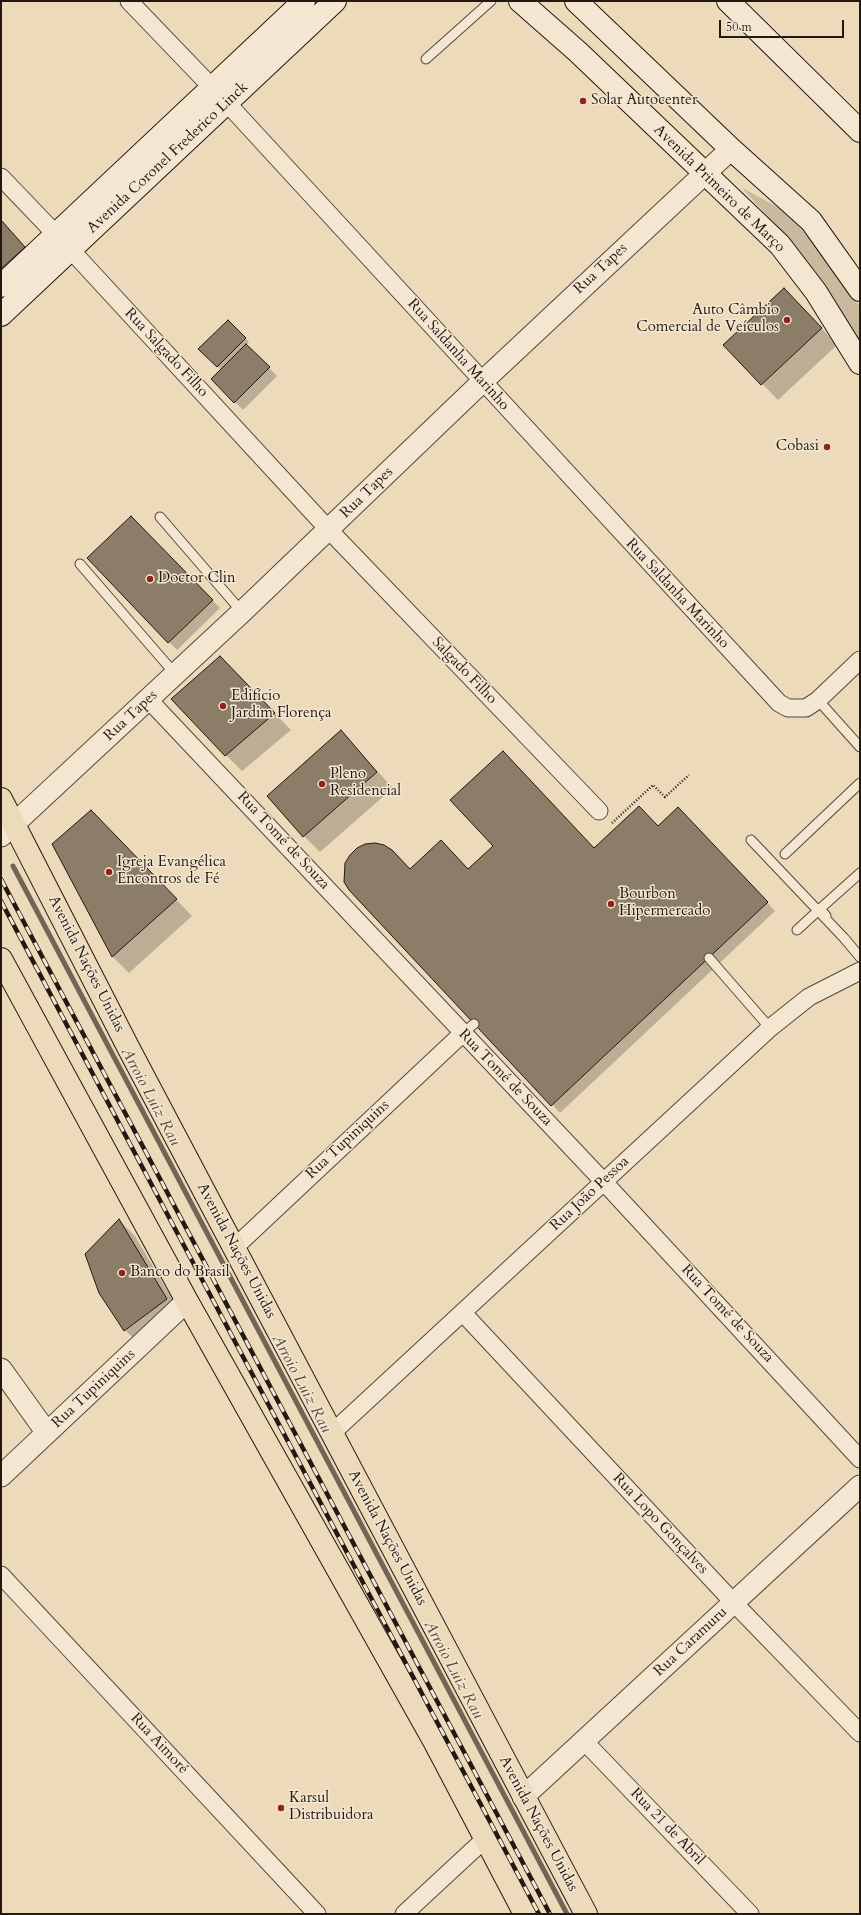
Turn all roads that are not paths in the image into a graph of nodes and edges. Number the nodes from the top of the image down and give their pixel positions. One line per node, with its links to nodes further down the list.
1 (129, 1): 9 (street, Rua Saldanha Marinho)
2 (335, 1): 9 (main road, Avenida Coronel Frederico Linck)
3 (491, 1): 8 (lane)
4 (520, 1): 12 (main road, Avenida Primeiro de Março)
5 (576, 1): 11 (main road)
6 (728, 1): 10 (main road)
7 (296, 3): 9 (main road, Avenida Coronel Frederico Linck)
8 (426, 59)
9 (219, 95): 14 (main road, Avenida Coronel Frederico Linck); 19 (street, Rua Saldanha Marinho)
10 (860, 131)
11 (731, 149): 12 (street, Rua Tapes); 16 (main road)
12 (704, 172): 18 (main road, Avenida Primeiro de Março); 19 (street, Rua Tapes)
13 (1, 177): 14 (street, Rua Salgado Filho)
14 (63, 242): 15 (main road, Avenida Coronel Frederico Linck); 17 (main road, Avenida Coronel Frederico Linck); 21 (street, Rua Salgado Filho)
15 (1, 286)
16 (860, 290)
17 (1, 315)
18 (860, 363)
19 (482, 382): 21 (street, Rua Tapes); 27 (street, Rua Saldanha Marinho)
20 (160, 517): 23 (lane)
21 (328, 530): 23 (street, Rua Tapes); 33 (street, Salgado Filho)
22 (80, 564): 25 (lane)
23 (242, 612): 25 (street, Rua Tapes)
24 (860, 660): 27 (street)
25 (176, 675): 26 (street, Rua Tapes)
26 (148, 699): 34 (street, Rua Tapes); 44 (street, Rua Tomé de Souza)
27 (818, 700): 28 (lane)
28 (836, 718): 29 (lane); 30 (lane)
29 (860, 739)
30 (860, 747)
31 (860, 782): 36 (lane)
32 (1, 799): 34 (main road, Avenida Nações Unidas)
33 (599, 811)
34 (8, 830): 47 (main road, Avenida Nações Unidas)
35 (751, 840): 38 (lane)
36 (785, 854)
37 (860, 873): 38 (lane)
38 (821, 909): 39 (lane); 40 (lane)
39 (798, 930)
40 (860, 957)
41 (709, 958): 45 (lane)
42 (1, 959): 48 (main road)
43 (860, 971): 45 (street, Rua João Pessoa)
44 (468, 1028): 46 (street, Rua Tomé de Souza); 47 (street, Rua Tupiniquins)
45 (770, 1028): 46 (street, Rua João Pessoa)
46 (603, 1181): 49 (street, Rua João Pessoa); 53 (street, Rua Tomé de Souza)
47 (234, 1248): 52 (main road, Avenida Nações Unidas)
48 (187, 1302): 51 (street, Rua Tupiniquins); 61 (main road)
49 (463, 1313): 52 (street, Rua João Pessoa); 57 (street, Rua Lopo Gonçalves)
50 (1, 1369): 51 (street)
51 (47, 1433): 54 (street, Rua Tupiniquins)
52 (332, 1434): 60 (main road, Avenida Nações Unidas)
53 (860, 1458)
54 (1, 1476)
55 (860, 1486): 57 (street, Rua Caramuru)
56 (1, 1575): 62 (street, Rua Aimoré)
57 (734, 1603): 58 (street, Rua Lopo Gonçalves); 59 (street, Rua Caramuru)
58 (860, 1733)
59 (584, 1741): 60 (street, Rua Caramuru); 66 (street, Rua 21 de Abril)
60 (523, 1797): 65 (main road, Avenida Nações Unidas)
61 (486, 1838): 63 (street); 64 (main road)
62 (317, 1914)
63 (404, 1914)
64 (525, 1914)
65 (586, 1914)
66 (750, 1914)

